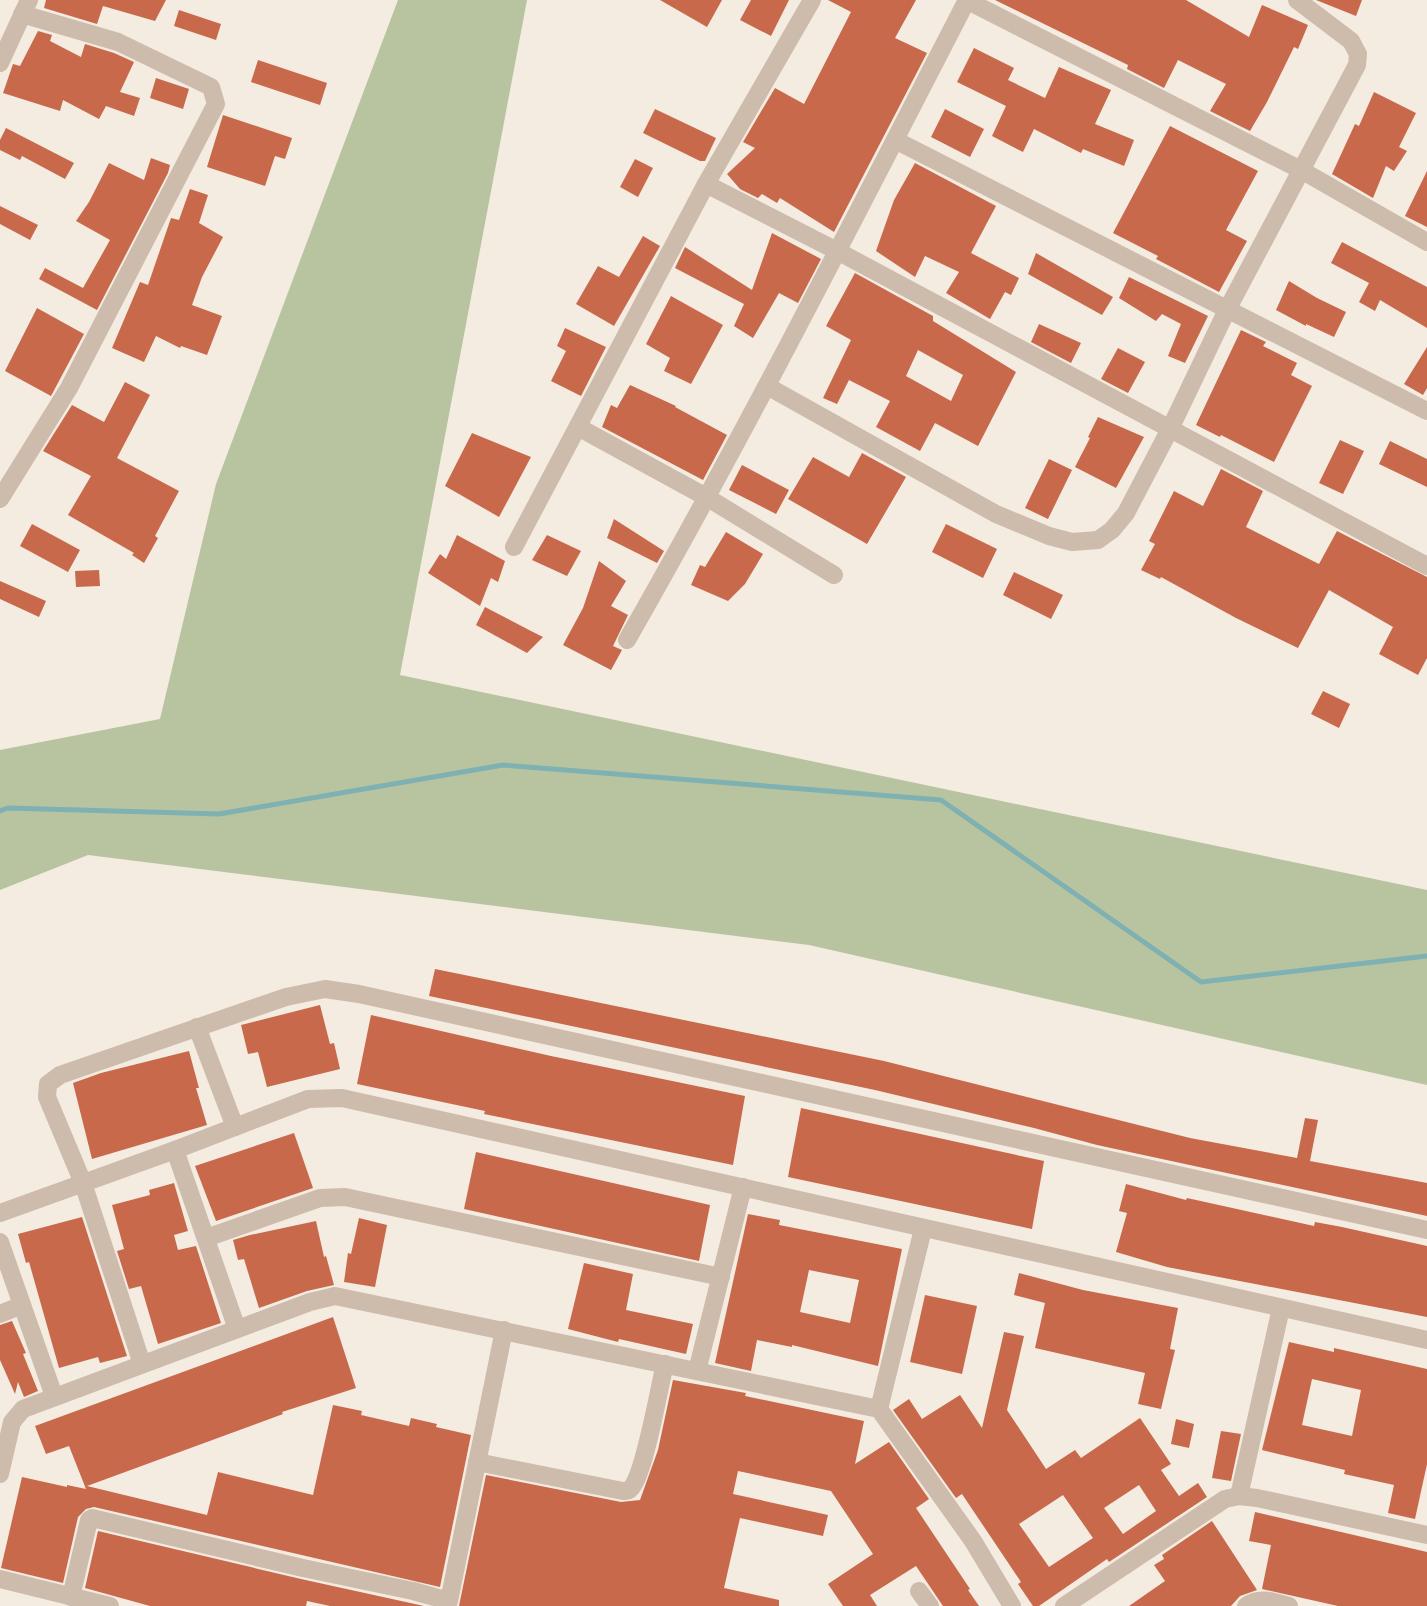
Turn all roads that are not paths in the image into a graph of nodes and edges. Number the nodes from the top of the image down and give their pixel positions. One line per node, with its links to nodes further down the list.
1 (812, 0): 8 (street)
2 (966, 0): 6 (street); 7 (street)
3 (1298, 0): 7 (street)
4 (25, 7): 5 (street); 17 (street)
5 (0, 63)
6 (895, 140): 10 (street); 11 (street)
7 (1301, 170): 9 (street); 11 (street)
8 (706, 184): 10 (street); 14 (street)
9 (1427, 242)
10 (839, 252): 12 (street); 15 (street)
11 (1227, 310): 13 (street); 15 (street)
12 (767, 386): 15 (street); 16 (street)
13 (1427, 411)
14 (578, 426): 16 (street); 18 (street)
15 (1170, 429): 19 (street)
16 (708, 498): 20 (street); 21 (street)
17 (0, 499)
18 (514, 547)
19 (1427, 566)
20 (834, 575)
21 (627, 640)
22 (197, 1027): 23 (street); 25 (street); 29 (street)
23 (235, 1127): 24 (street); 26 (street)
24 (175, 1150): 25 (street); 30 (street)
25 (83, 1183): 27 (street); 39 (street)
26 (743, 1187): 28 (street); 32 (street)
27 (0, 1213)
28 (923, 1229): 34 (street); 43 (street)
29 (1427, 1230)
30 (206, 1238): 32 (street); 36 (street)
31 (0, 1242): 33 (street)
32 (720, 1277): 41 (street)
33 (22, 1305): 35 (street); 42 (street)
34 (1281, 1308): 38 (street); 46 (street)
35 (0, 1314)
36 (237, 1329): 37 (street); 39 (street)
37 (504, 1330): 40 (street); 44 (street)
38 (1427, 1340)
39 (142, 1364): 42 (street)
40 (665, 1364): 41 (street); 44 (street)
41 (696, 1371): 43 (street)
42 (54, 1396): 45 (street)
43 (880, 1409): 54 (street)
44 (477, 1462): 51 (street)
45 (0, 1474)
46 (1239, 1496): 47 (street); 55 (street)
47 (1426, 1532)
48 (0, 1579): 50 (street)
49 (919, 1591): 53 (street)
50 (71, 1597): 51 (street); 52 (street)
51 (448, 1604)
52 (110, 1606)
53 (930, 1606)
54 (1012, 1606)
55 (1064, 1606)
56 (1246, 1606): 57 (street)
57 (1289, 1606)

